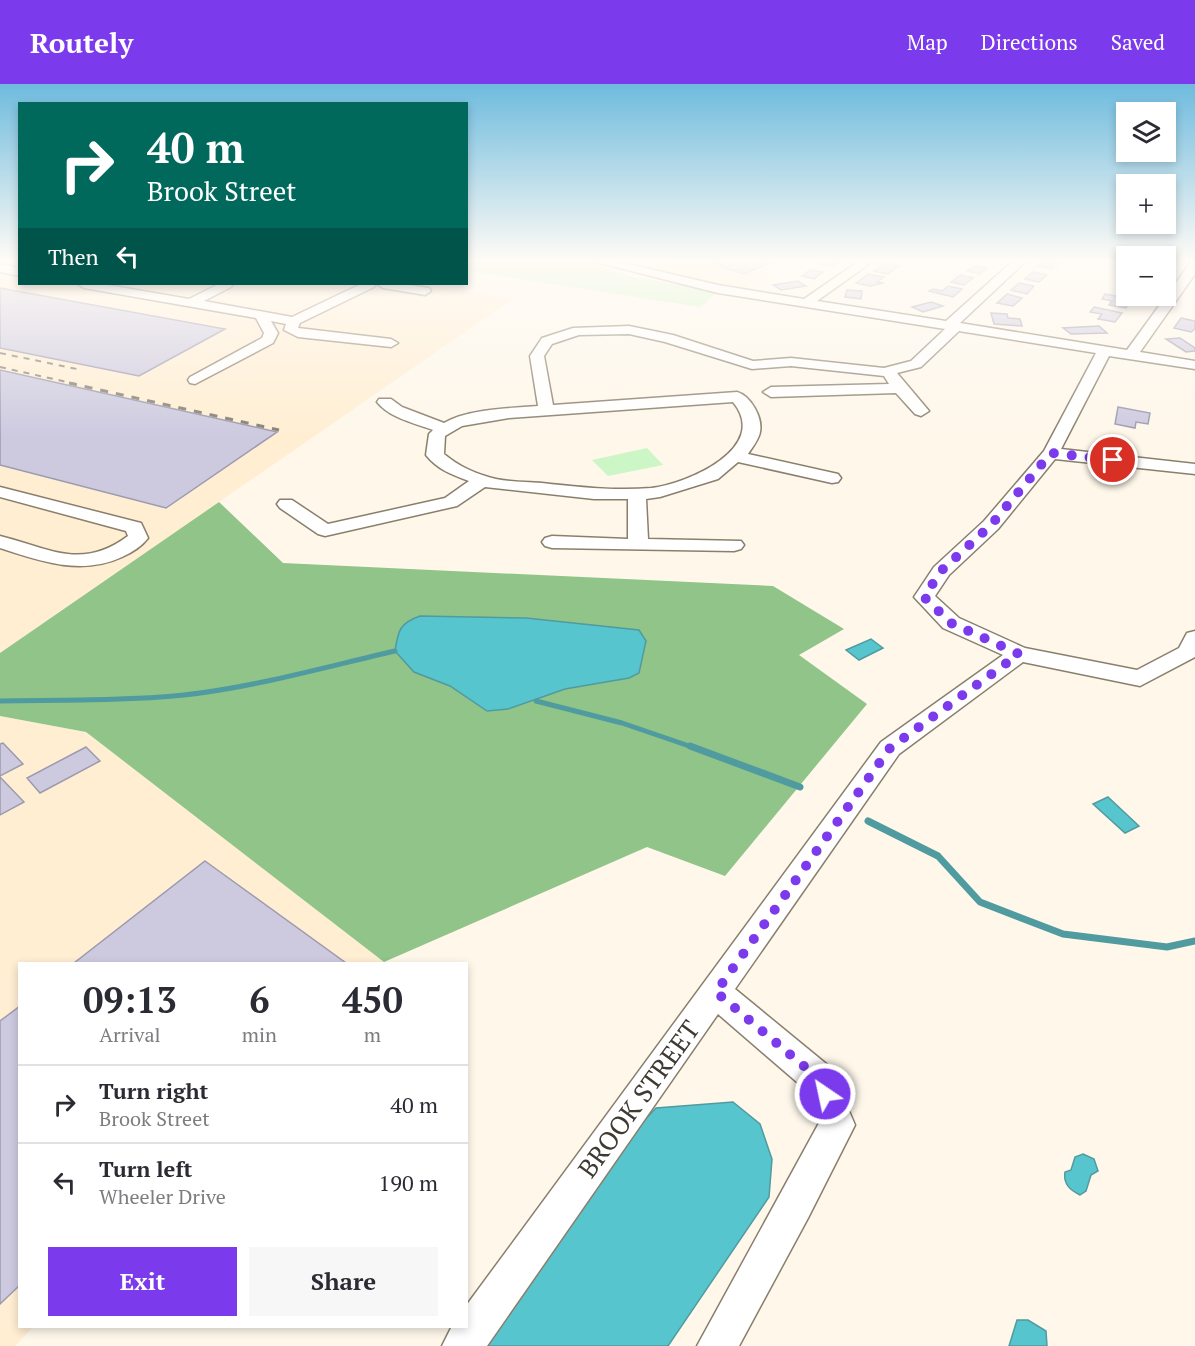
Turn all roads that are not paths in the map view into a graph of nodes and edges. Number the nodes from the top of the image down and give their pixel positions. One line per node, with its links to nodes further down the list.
1 (262, 318): 15 (street)
2 (273, 318): 7 (street)
3 (300, 318): 7 (street)
4 (906, 318): 8 (street)
5 (961, 318): 8 (street)
6 (1157, 318): 11 (street)
7 (294, 321): 9 (street)
8 (954, 325): 10 (street); 14 (street)
9 (391, 343)
10 (1105, 350): 11 (street); 23 (street)
11 (1131, 355): 13 (street)
12 (752, 365): 14 (street); 18 (street); 20 (street)
13 (1195, 365)
14 (888, 372): 16 (street)
15 (195, 380)
16 (900, 388): 17 (street); 21 (street)
17 (771, 392)
18 (737, 397): 20 (street); 24 (street)
19 (385, 402): 22 (street)
20 (546, 410): 22 (street)
21 (921, 411)
22 (446, 429): 27 (street)
23 (1051, 453): 25 (street); 36 (street)
24 (736, 456): 26 (street); 29 (street)
25 (1195, 469)
26 (832, 478)
27 (483, 480): 29 (street); 30 (street)
28 (0, 492): 31 (street)
29 (637, 493): 33 (street)
30 (286, 504)
31 (0, 542)
32 (552, 542): 33 (street)
33 (638, 545): 34 (street)
34 (734, 545)
35 (1195, 638): 36 (street)
36 (1019, 654): 37 (street, BROOK STREET)
37 (716, 992): 38 (street, BROOK STREET); 39 (street)
38 (462, 1346)
39 (717, 1346)

